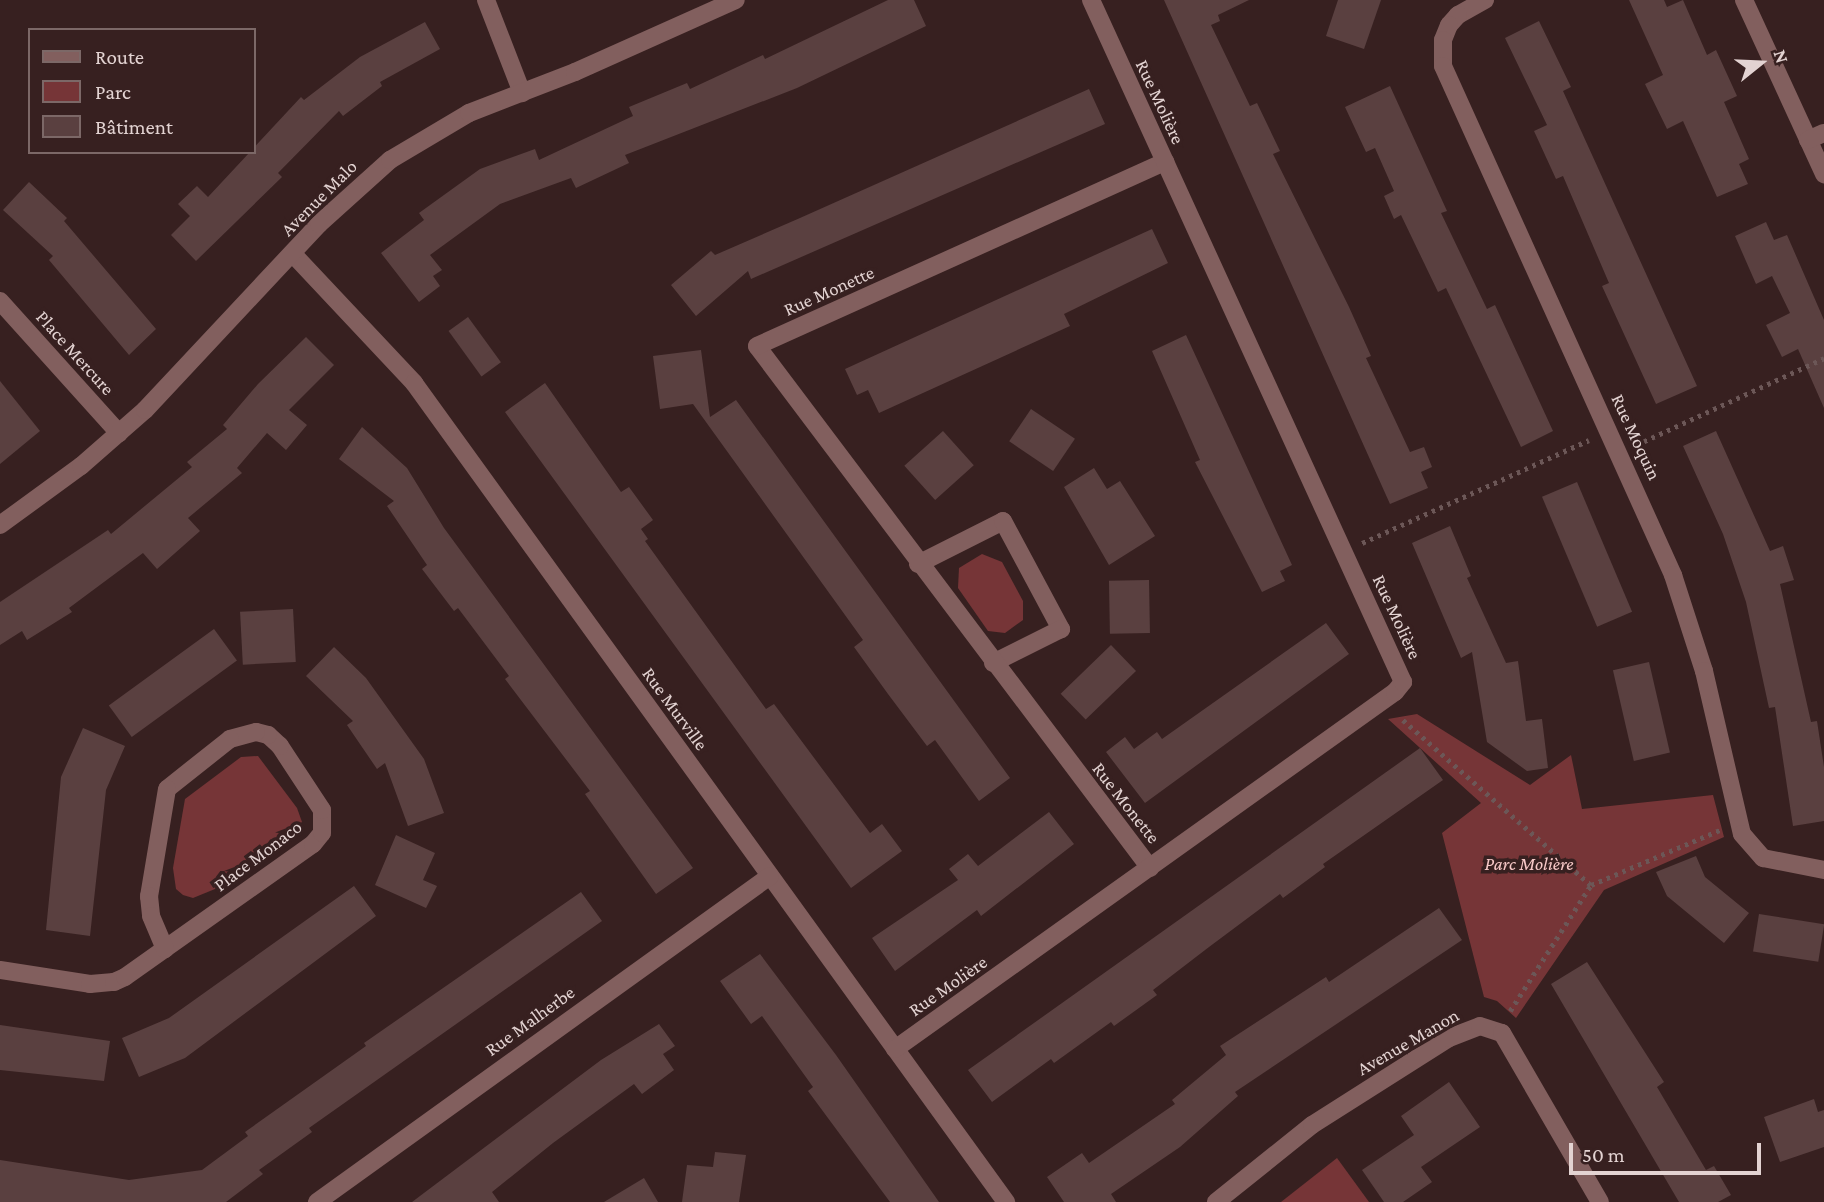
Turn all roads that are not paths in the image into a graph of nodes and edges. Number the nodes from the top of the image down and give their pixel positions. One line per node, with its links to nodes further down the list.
1 (486, 0): 6 (street)
2 (736, 0): 6 (street, Avenue Malo)
3 (1091, 0): 8 (street, Rue Molière)
4 (1485, 0): 17 (street, Rue Moquin)
5 (1744, 0): 7 (street)
6 (522, 93): 10 (street, Avenue Malo)
7 (1816, 136): 9 (street)
8 (1165, 162): 14 (street, Rue Monette); 16 (street, Rue Molière)
9 (1824, 174)
10 (293, 254): 12 (street, Avenue Malo); 18 (street, Rue Murville)
11 (0, 301): 12 (street, Place Mercure)
12 (119, 433): 13 (street, Avenue Malo)
13 (0, 525)
14 (919, 564): 15 (street, Rue Monette); 15 (street)
15 (993, 663): 16 (street, Rue Monette)
16 (1150, 868): 21 (street, Rue Molière)
17 (1824, 870)
18 (769, 876): 21 (street, Rue Murville); 22 (street, Rue Malherbe)
19 (165, 949): 19 (street, Place Monaco); 20 (street, Place Monaco)
20 (0, 970)
21 (895, 1049): 23 (street, Rue Murville)
22 (317, 1202)
23 (1006, 1202)
24 (1216, 1202): 25 (street, Avenue Manon)
25 (1600, 1202)

